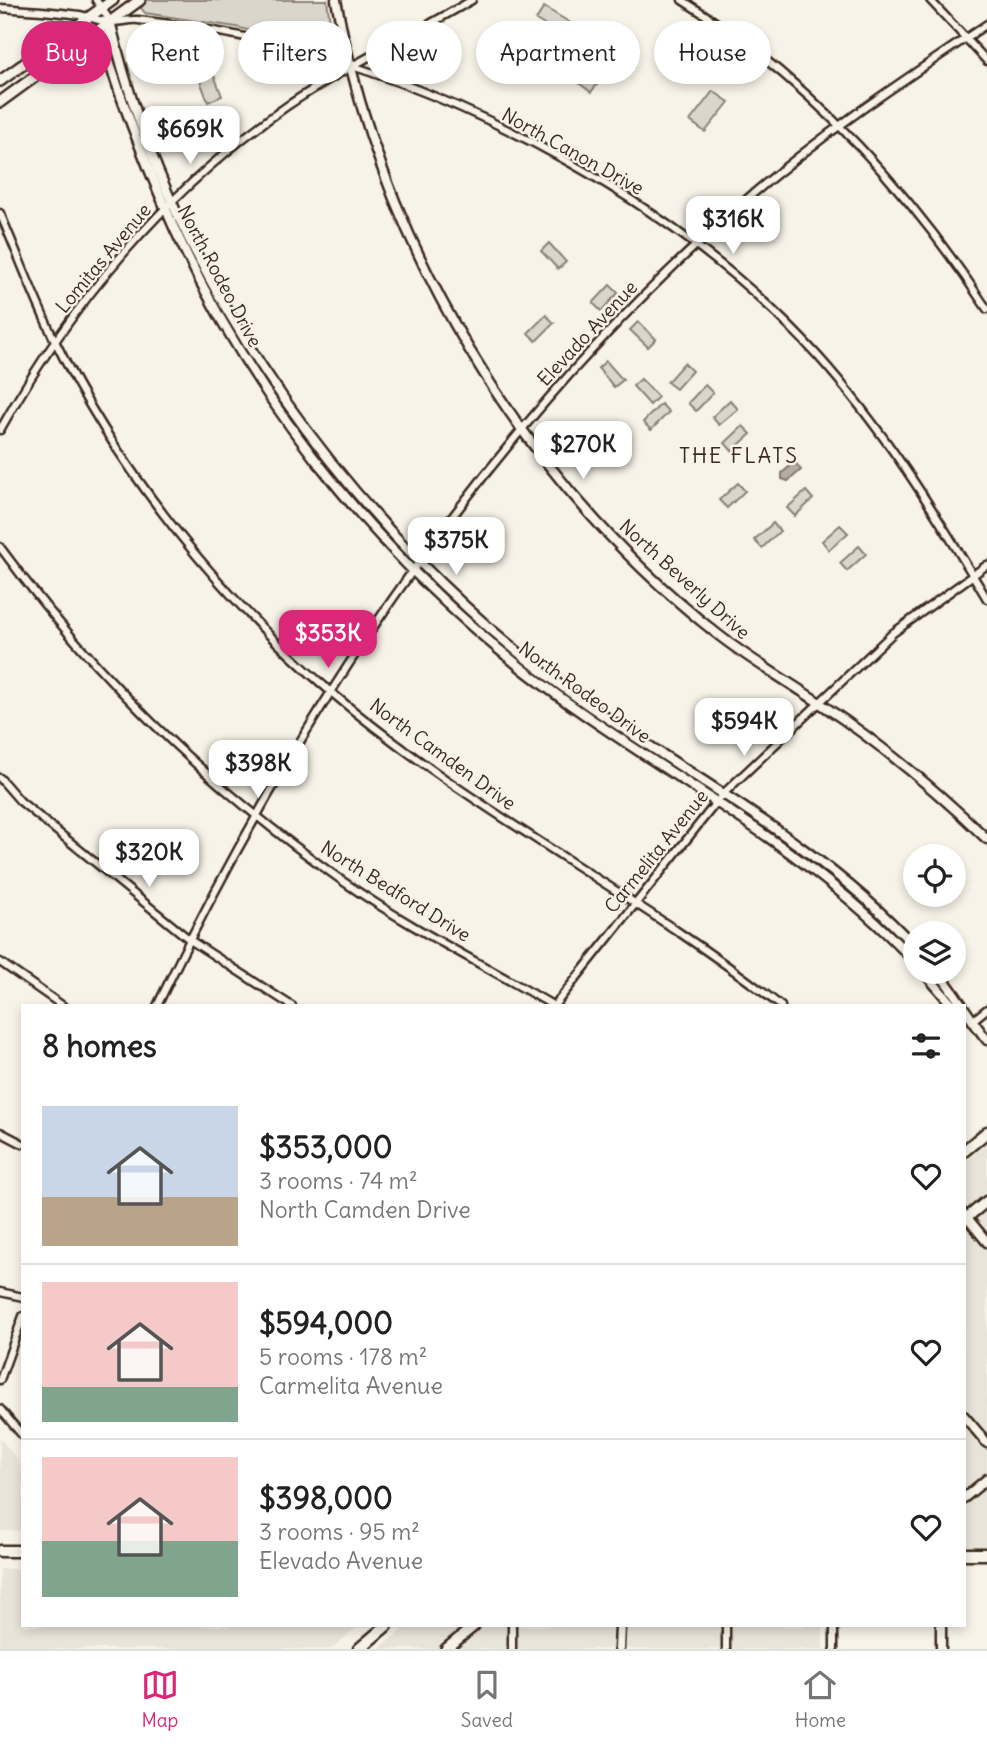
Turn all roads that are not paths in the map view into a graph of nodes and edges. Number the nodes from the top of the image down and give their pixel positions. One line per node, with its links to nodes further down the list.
1 (113, 0): 7 (main road)
2 (140, 0): 12 (main road)
3 (336, 0): 13 (street, North Beverly Drive)
4 (472, 0): 21 (street, Lomitas Avenue)
5 (682, 0): 28 (street)
6 (930, 0): 18 (street)
7 (99, 4): 9 (main road); 11 (street)
8 (0, 8): 9 (street, North Canon Drive)
9 (90, 17): 10 (street, North Canon Drive); 24 (main road)
10 (107, 21)
11 (110, 21)
12 (112, 21)
13 (341, 21)
14 (112, 22): 17 (street, North Canon Drive)
15 (987, 24): 18 (street, Elevado Avenue)
16 (112, 26): 29 (street, North Rodeo Drive)
17 (238, 36)
18 (967, 37): 19 (street); 28 (street, Elevado Avenue)
19 (987, 61)
20 (112, 65): 30 (street, North Rodeo Drive)
21 (352, 66)
22 (352, 67): 32 (street, North Canon Drive)
23 (352, 70): 35 (street, North Beverly Drive)
24 (1, 81)
25 (25, 84): 27 (main road)
26 (325, 84): 29 (street, Lomitas Avenue)
27 (0, 102)
28 (839, 125): 32 (street, Elevado Avenue); 33 (street)
29 (173, 200): 30 (street, Lomitas Avenue); 38 (street, North Rodeo Drive)
30 (165, 208): 34 (street, Lomitas Avenue); 40 (street, North Rodeo Drive)
31 (0, 214): 34 (street, North Camden Drive)
32 (696, 244): 35 (street, Elevado Avenue); 41 (street, North Canon Drive)
33 (987, 309)
34 (55, 341): 36 (street, Lomitas Avenue); 43 (street, North Camden Drive)
35 (522, 429): 38 (street, Elevado Avenue); 44 (street, North Beverly Drive)
36 (0, 430)
37 (0, 547): 48 (street, North Bedford Drive)
38 (420, 562): 40 (street, Elevado Avenue); 46 (street, North Rodeo Drive)
39 (987, 565): 41 (street, Carmelita Avenue)
40 (414, 570): 43 (street, Elevado Avenue); 47 (street, North Rodeo Drive)
41 (972, 574): 42 (street, North Canon Drive); 44 (street, Carmelita Avenue)
42 (987, 599)
43 (332, 692): 48 (street, Elevado Avenue); 50 (street, North Camden Drive)
44 (819, 702): 46 (street, Carmelita Avenue); 49 (street, North Beverly Drive)
45 (0, 778): 52 (street)
46 (723, 794): 47 (street, Carmelita Avenue); 51 (street, North Rodeo Drive)
47 (716, 801): 50 (street, Carmelita Avenue); 53 (street, North Rodeo Drive)
48 (257, 816): 52 (street, Elevado Avenue); 60 (street, North Bedford Drive)
49 (987, 839)
50 (635, 903): 61 (street, Carmelita Avenue); 62 (street, North Camden Drive)
51 (903, 936)
52 (190, 940): 58 (street, Elevado Avenue); 59 (street)
53 (903, 950)
54 (0, 962): 57 (street)
55 (934, 984): 63 (street)
56 (948, 984): 64 (street)
57 (60, 1004)
58 (158, 1004)
59 (289, 1004)
60 (551, 1004)
61 (556, 1004)
62 (778, 1004)
63 (951, 1004)
64 (964, 1004)
65 (987, 1009): 66 (street)
66 (968, 1019): 67 (street)
67 (987, 1040)
68 (0, 1132): 70 (street)
69 (987, 1132): 71 (main road)
70 (21, 1143)
71 (966, 1149)
72 (987, 1201): 73 (main road)
73 (966, 1216)
74 (966, 1218): 75 (street)
75 (987, 1242)
76 (0, 1292): 77 (street)
77 (21, 1297)
78 (21, 1322): 79 (street)
79 (0, 1380)
80 (0, 1409): 82 (street)
81 (966, 1418): 83 (street)
82 (21, 1435)
83 (987, 1443)
84 (987, 1479): 85 (street)
85 (966, 1496)
86 (0, 1551): 87 (main road)
87 (21, 1551)
88 (966, 1554): 89 (main road)
89 (987, 1554)
90 (385, 1627): 97 (main road)
91 (473, 1627): 98 (main road)
92 (512, 1627): 99 (street)
93 (620, 1627): 100 (street)
94 (726, 1627): 101 (street)
95 (834, 1627): 102 (street)
96 (941, 1627): 103 (street)
97 (359, 1649)
98 (446, 1649)
99 (512, 1649)
100 (620, 1649)
101 (726, 1649)
102 (834, 1649)
103 (941, 1649)

